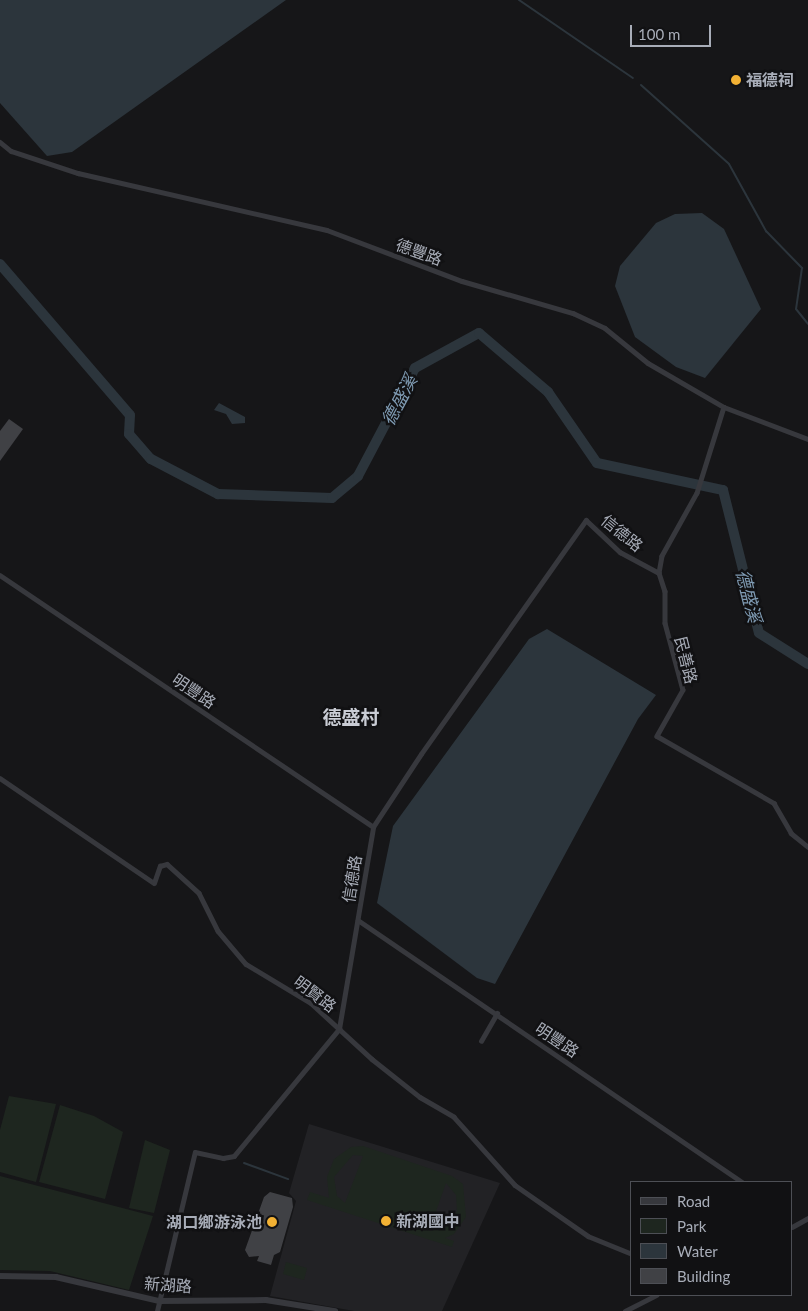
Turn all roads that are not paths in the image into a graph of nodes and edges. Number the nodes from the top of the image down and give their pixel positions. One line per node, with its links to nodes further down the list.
1 (0, 142): 2 (street, 德豐路)
2 (724, 407): 3 (street, 德豐路); 4 (street)
3 (808, 439)
4 (659, 572): 7 (street, 信德路); 8 (street, 民善路)
5 (0, 576): 7 (street, 明豐路)
6 (0, 778): 11 (street, 明賢路)
7 (373, 827): 9 (street, 信德路)
8 (808, 847)
9 (358, 920): 10 (street, 明豐路); 11 (street, 信德路)
10 (497, 1014): 12 (street); 13 (street, 明豐路)
11 (339, 1028): 16 (street, 明賢路); 19 (street, 信德路)
12 (481, 1041)
13 (741, 1181)
14 (808, 1218): 15 (street)
15 (794, 1226)
16 (630, 1253)
17 (0, 1276): 19 (street, 新湖路)
18 (655, 1296): 20 (street)
19 (159, 1301): 21 (street, 信德路); 22 (street, 新湖路)
20 (636, 1309): 23 (street)
21 (157, 1311)
22 (335, 1311)
23 (625, 1311)

